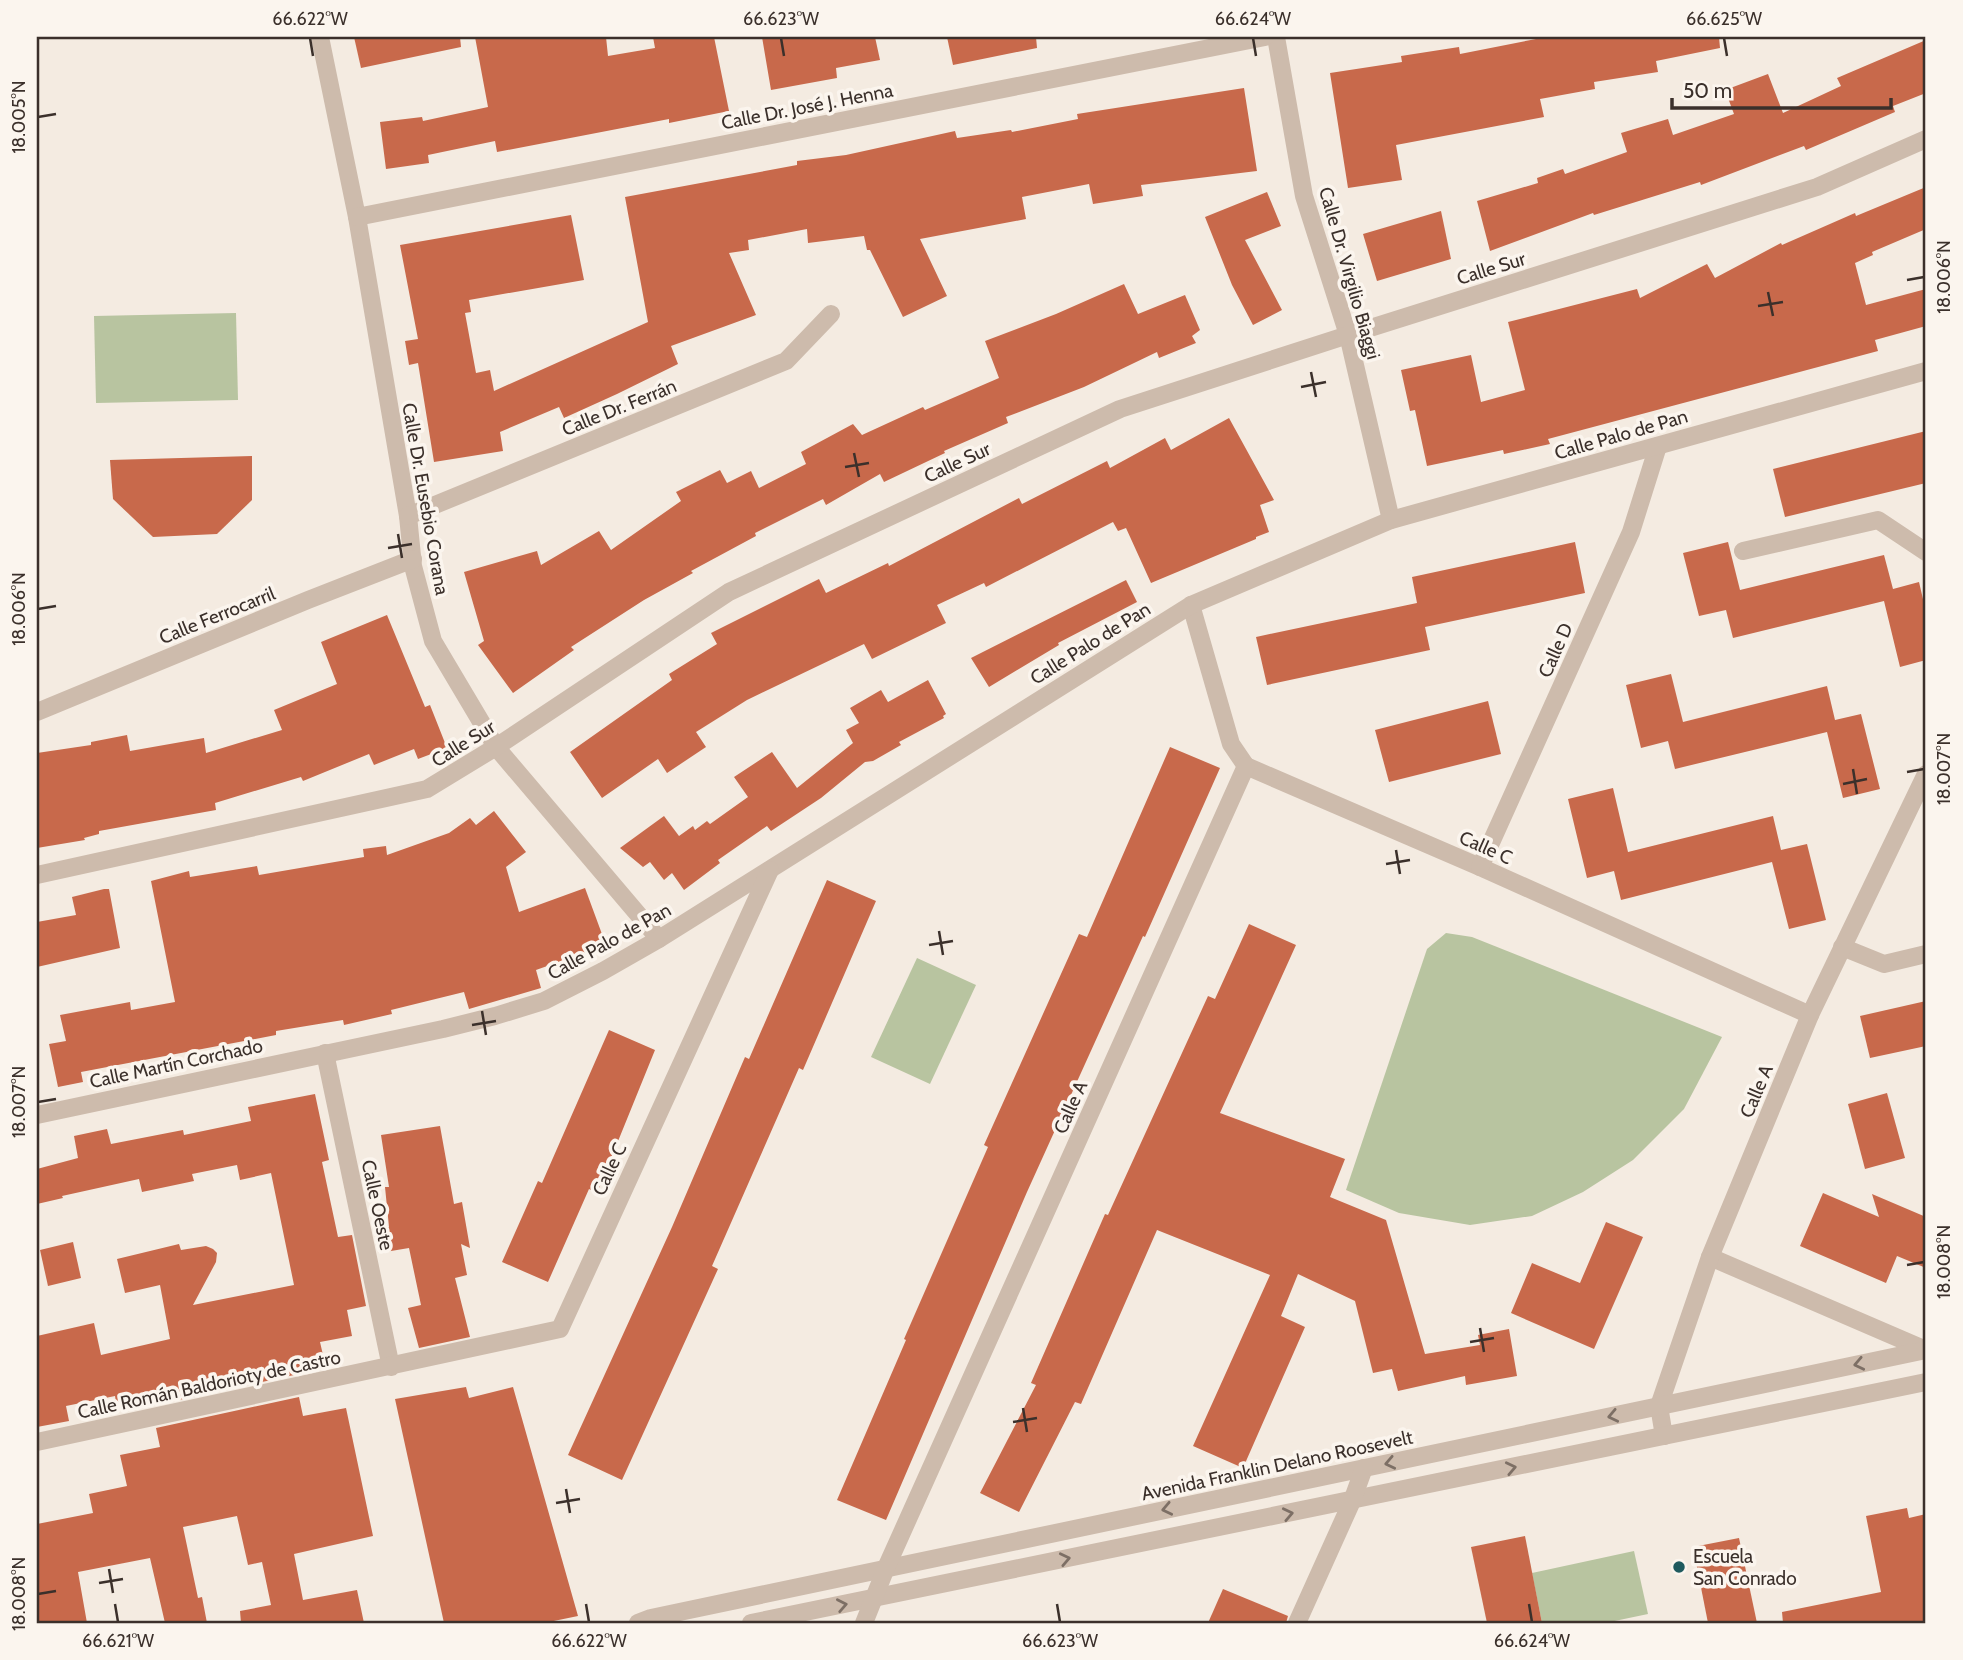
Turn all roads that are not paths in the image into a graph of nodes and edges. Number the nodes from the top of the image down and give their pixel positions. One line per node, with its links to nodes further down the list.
1 (320, 37): 5 (street, Calle Dr. Eusebio Corana)
2 (1265, 37): 5 (street, Calle Dr. José J. Henna)
3 (1276, 37): 7 (street, Calle Dr. Virgilio Biaggi)
4 (1926, 139): 7 (street, Calle Sur)
5 (357, 217): 10 (street, Calle Dr. Eusebio Corana)
6 (831, 314): 10 (street, Calle Dr. Ferrán)
7 (1348, 335): 11 (street, Calle Dr. Virgilio Biaggi); 17 (street, Calle Sur)
8 (1926, 371): 9 (street, Calle Palo de Pan)
9 (1658, 446): 11 (street, Calle Palo de Pan); 20 (street, Calle D)
10 (408, 516): 14 (street, Calle Dr. Eusebio Corana)
11 (1391, 520): 15 (street, Calle Palo de Pan)
12 (1743, 551): 13 (street)
13 (1926, 552)
14 (413, 559): 16 (street, Calle Ferrocarril); 17 (street, Calle Dr. Eusebio Corana)
15 (1191, 605): 18 (street); 21 (street, Calle Palo de Pan)
16 (37, 712)
17 (496, 747): 22 (street, Calle Sur); 23 (street, Calle Dr. Eusebio Corana)
18 (1247, 766): 20 (street, Calle C); 38 (street, Calle A)
19 (1926, 774): 24 (street, Calle A)
20 (1480, 867): 26 (street, Calle C)
21 (770, 869): 23 (street, Calle Palo de Pan); 31 (street, Calle C)
22 (37, 875)
23 (659, 939): 27 (street, Calle Palo de Pan)
24 (1842, 947): 25 (street); 26 (street, Calle A)
25 (1926, 954)
26 (1810, 1016): 29 (street, Calle A)
27 (325, 1053): 28 (street, Calle Martín Corchado); 31 (street, Calle Oeste)
28 (37, 1115)
29 (1710, 1257): 30 (street); 33 (street, Calle A)
30 (1926, 1350): 33 (street, Avenida Franklin Delano Roosevelt, one-way to 33)
31 (391, 1367): 35 (street, Calle Román Baldorioty de Castro)
32 (1926, 1382): 34 (street)
33 (1658, 1406): 34 (street); 36 (street, Avenida Franklin Delano Roosevelt, one-way to 36)
34 (1664, 1436): 37 (street, one-way to 34)
35 (37, 1442)
36 (1364, 1468): 37 (street); 38 (street, Avenida Franklin Delano Roosevelt, one-way to 38)
37 (1352, 1501): 39 (street, one-way to 37); 43 (street)
38 (886, 1568): 39 (street, Calle A); 40 (street, Avenida Franklin Delano Roosevelt)
39 (875, 1598): 41 (street, one-way to 39); 42 (street, Calle A)
40 (638, 1623)
41 (751, 1623)
42 (864, 1623)
43 (1297, 1623)

